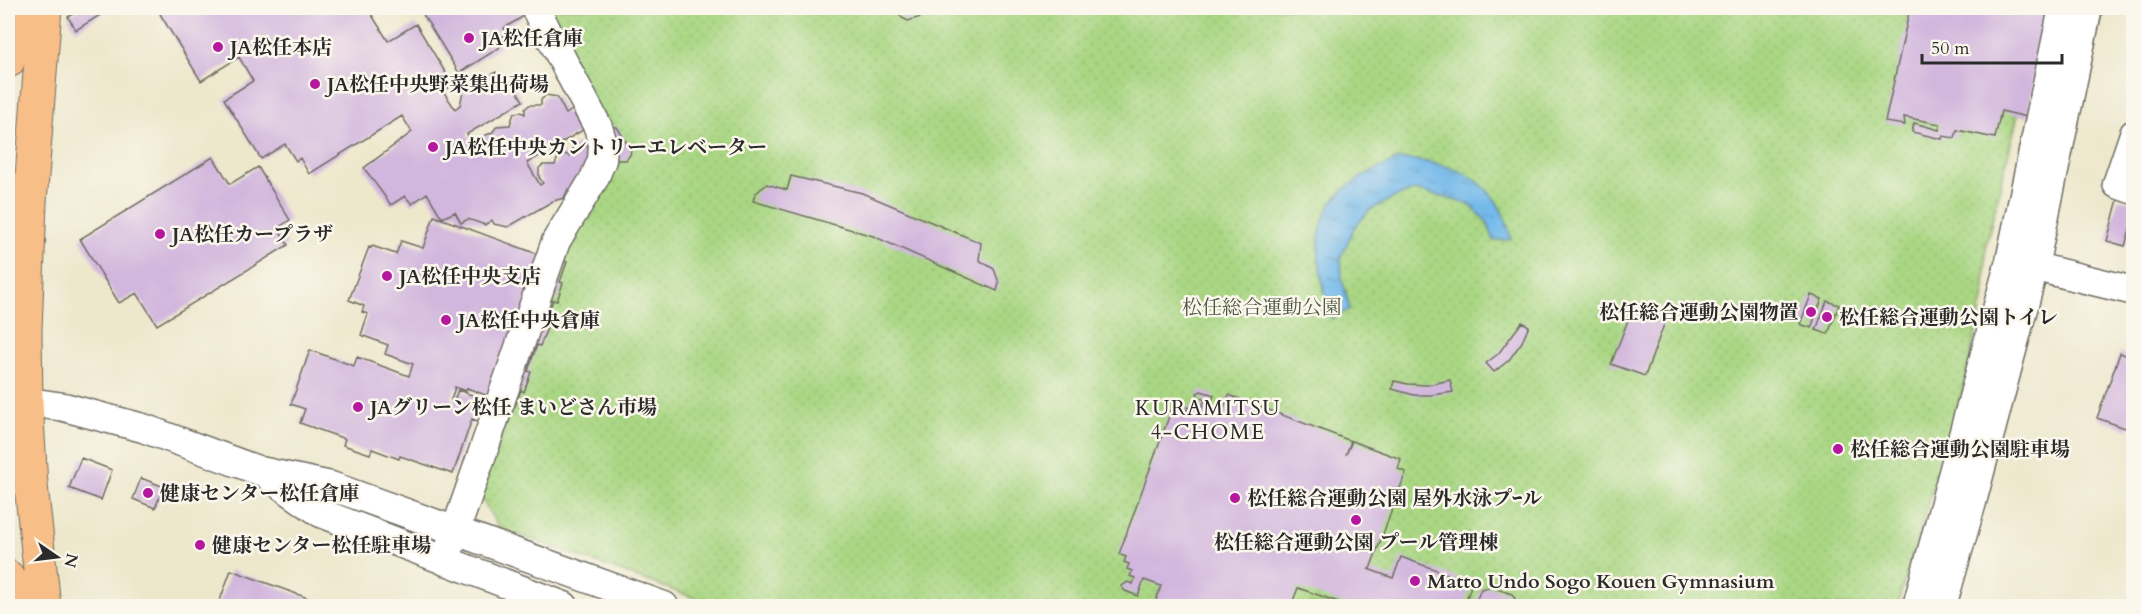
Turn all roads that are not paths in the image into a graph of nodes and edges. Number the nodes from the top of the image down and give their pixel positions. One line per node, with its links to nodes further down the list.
1 (12, 8): 6 (highway)
2 (45, 8): 11 (highway)
3 (535, 8): 14 (street)
4 (2063, 8): 9 (street)
5 (2088, 8): 9 (street)
6 (8, 61)
7 (2133, 134): 8 (street)
8 (2133, 190)
9 (2022, 264): 10 (street); 24 (street); 25 (street)
10 (2133, 291)
11 (17, 401): 12 (street); 21 (highway)
12 (260, 471): 13 (street); 15 (street)
13 (404, 513): 14 (street); 15 (street)
14 (456, 530): 16 (street); 17 (street)
15 (393, 542): 17 (street)
16 (531, 559): 19 (street); 23 (street)
17 (445, 561): 19 (street)
18 (8, 577): 20 (highway)
19 (520, 590): 22 (street)
20 (11, 606)
21 (44, 606)
22 (564, 606)
23 (664, 606)
24 (1917, 606)
25 (1942, 606)

